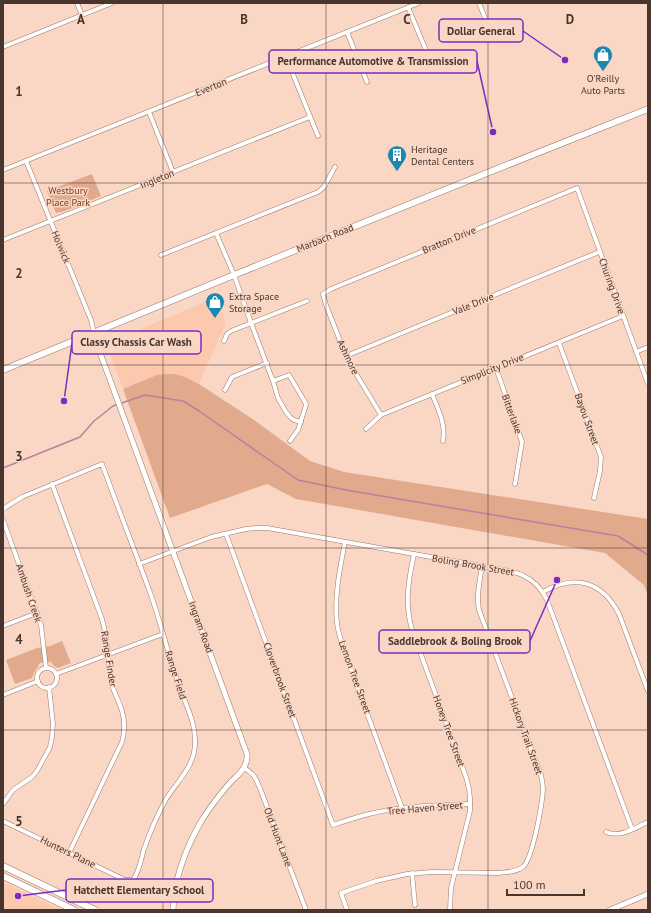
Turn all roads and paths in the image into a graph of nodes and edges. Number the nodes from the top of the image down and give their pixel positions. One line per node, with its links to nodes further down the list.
1 (77, 3): 6 (street)
2 (112, 3): 6 (street)
3 (419, 3): 5 (street, Everton)
4 (479, 3): 8 (street)
5 (408, 7): 7 (street, Everton); 11 (street)
6 (82, 15): 9 (street)
7 (347, 32): 10 (street, Everton); 12 (street)
8 (492, 35)
9 (3, 46)
10 (286, 57): 14 (street, Everton); 15 (street)
11 (430, 60)
12 (367, 82)
13 (648, 109): 27 (main road, Marbach Road)
14 (149, 112): 17 (street, Everton); 20 (street)
15 (310, 117): 16 (street); 20 (street, Ingleton)
16 (318, 136)
17 (26, 161): 19 (street, Everton); 22 (street, Holwick)
18 (335, 167): 23 (street)
19 (3, 170)
20 (173, 172): 22 (street, Ingleton)
21 (576, 188): 25 (street, Churing Drive); 28 (street, Bratton Drive)
22 (50, 221): 24 (street, Ingleton); 32 (street, Holwick)
23 (216, 233): 26 (street); 27 (street)
24 (3, 240)
25 (599, 252): 30 (street, Churing Drive); 37 (street, Vale Drive)
26 (161, 255)
27 (234, 275): 31 (street); 32 (main road, Marbach Road)
28 (323, 294): 37 (street, Ashmore)
29 (307, 301): 31 (street)
30 (623, 316): 34 (street, Simplicity Drive); 36 (street, Churing Drive)
31 (251, 323): 33 (street); 38 (street)
32 (94, 333): 40 (main road, Marbach Road); 57 (street, Ingram Road)
33 (224, 341)
34 (558, 343): 39 (street, Simplicity Drive); 52 (street, Bayou Street)
35 (648, 347): 36 (street)
36 (636, 352): 42 (street, Churing Drive)
37 (346, 356): 45 (street, Ashmore)
38 (267, 363): 41 (street); 43 (street)
39 (496, 368): 44 (street, Simplicity Drive); 51 (street, Bitterlake)
40 (3, 370)
41 (274, 381): 46 (street); 46 (street)
42 (648, 384)
43 (225, 390)
44 (432, 394): 45 (street, Simplicity Drive); 48 (street)
45 (381, 415): 47 (street, Simplicity Drive)
46 (301, 422): 49 (street)
47 (366, 429)
48 (443, 441)
49 (290, 442)
50 (52, 484): 53 (street); 59 (street, Range Field); 65 (street, Range Finder)
51 (515, 484)
52 (594, 498)
53 (3, 509)
54 (3, 520): 62 (street, Ambush Creek)
55 (226, 534): 56 (street, Boling Brook Street); 57 (street, Boling Brook Street); 78 (street, Cloverbrook Street)
56 (345, 542): 58 (street, Boling Brook Street); 75 (street, Lemon Tree Street)
57 (173, 550): 59 (street, Boling Brook Street); 72 (street, Ingram Road)
58 (414, 554): 60 (street, Boling Brook Street); 74 (street, Honey Tree Street)
59 (139, 564): 64 (street, Range Field)
60 (482, 566): 61 (street, Boling Brook Street); 83 (street, Hickory Trail Street)
61 (543, 592): 70 (street); 79 (street, Boling Brook Street)
62 (37, 613): 63 (street); 66 (street, Ambush Creek)
63 (3, 626)
64 (163, 634): 65 (street); 86 (street, Range Field)
65 (108, 655): 67 (street); 81 (street, Range Finder)
66 (46, 668): 67 (street); 68 (street)
67 (56, 674): 69 (street)
68 (38, 681): 69 (street); 71 (street)
69 (49, 687): 73 (street)
70 (648, 691)
71 (3, 695)
72 (244, 768): 91 (street); 92 (street, Old Hunt Lane)
73 (3, 804)
74 (470, 804): 75 (street, Tree Haven Street); 83 (street, Honey Tree Street)
75 (402, 808): 78 (street, Tree Haven Street)
76 (3, 821): 81 (street, Hunters Plane)
77 (648, 822): 79 (street)
78 (333, 825)
79 (632, 829): 80 (street)
80 (606, 832)
81 (69, 853): 86 (street, Hunters Plane)
82 (3, 866): 90 (main road)
83 (455, 873): 84 (street, Hickory Trail Street); 94 (street, Honey Tree Street)
84 (412, 874): 88 (street); 93 (street, Hickory Trail Street)
85 (3, 876): 89 (main road)
86 (133, 880)
87 (648, 894): 95 (street)
88 (416, 904)
89 (74, 910)
90 (95, 910)
91 (173, 910)
92 (306, 910)
93 (347, 910)
94 (450, 910)
95 (610, 910)

